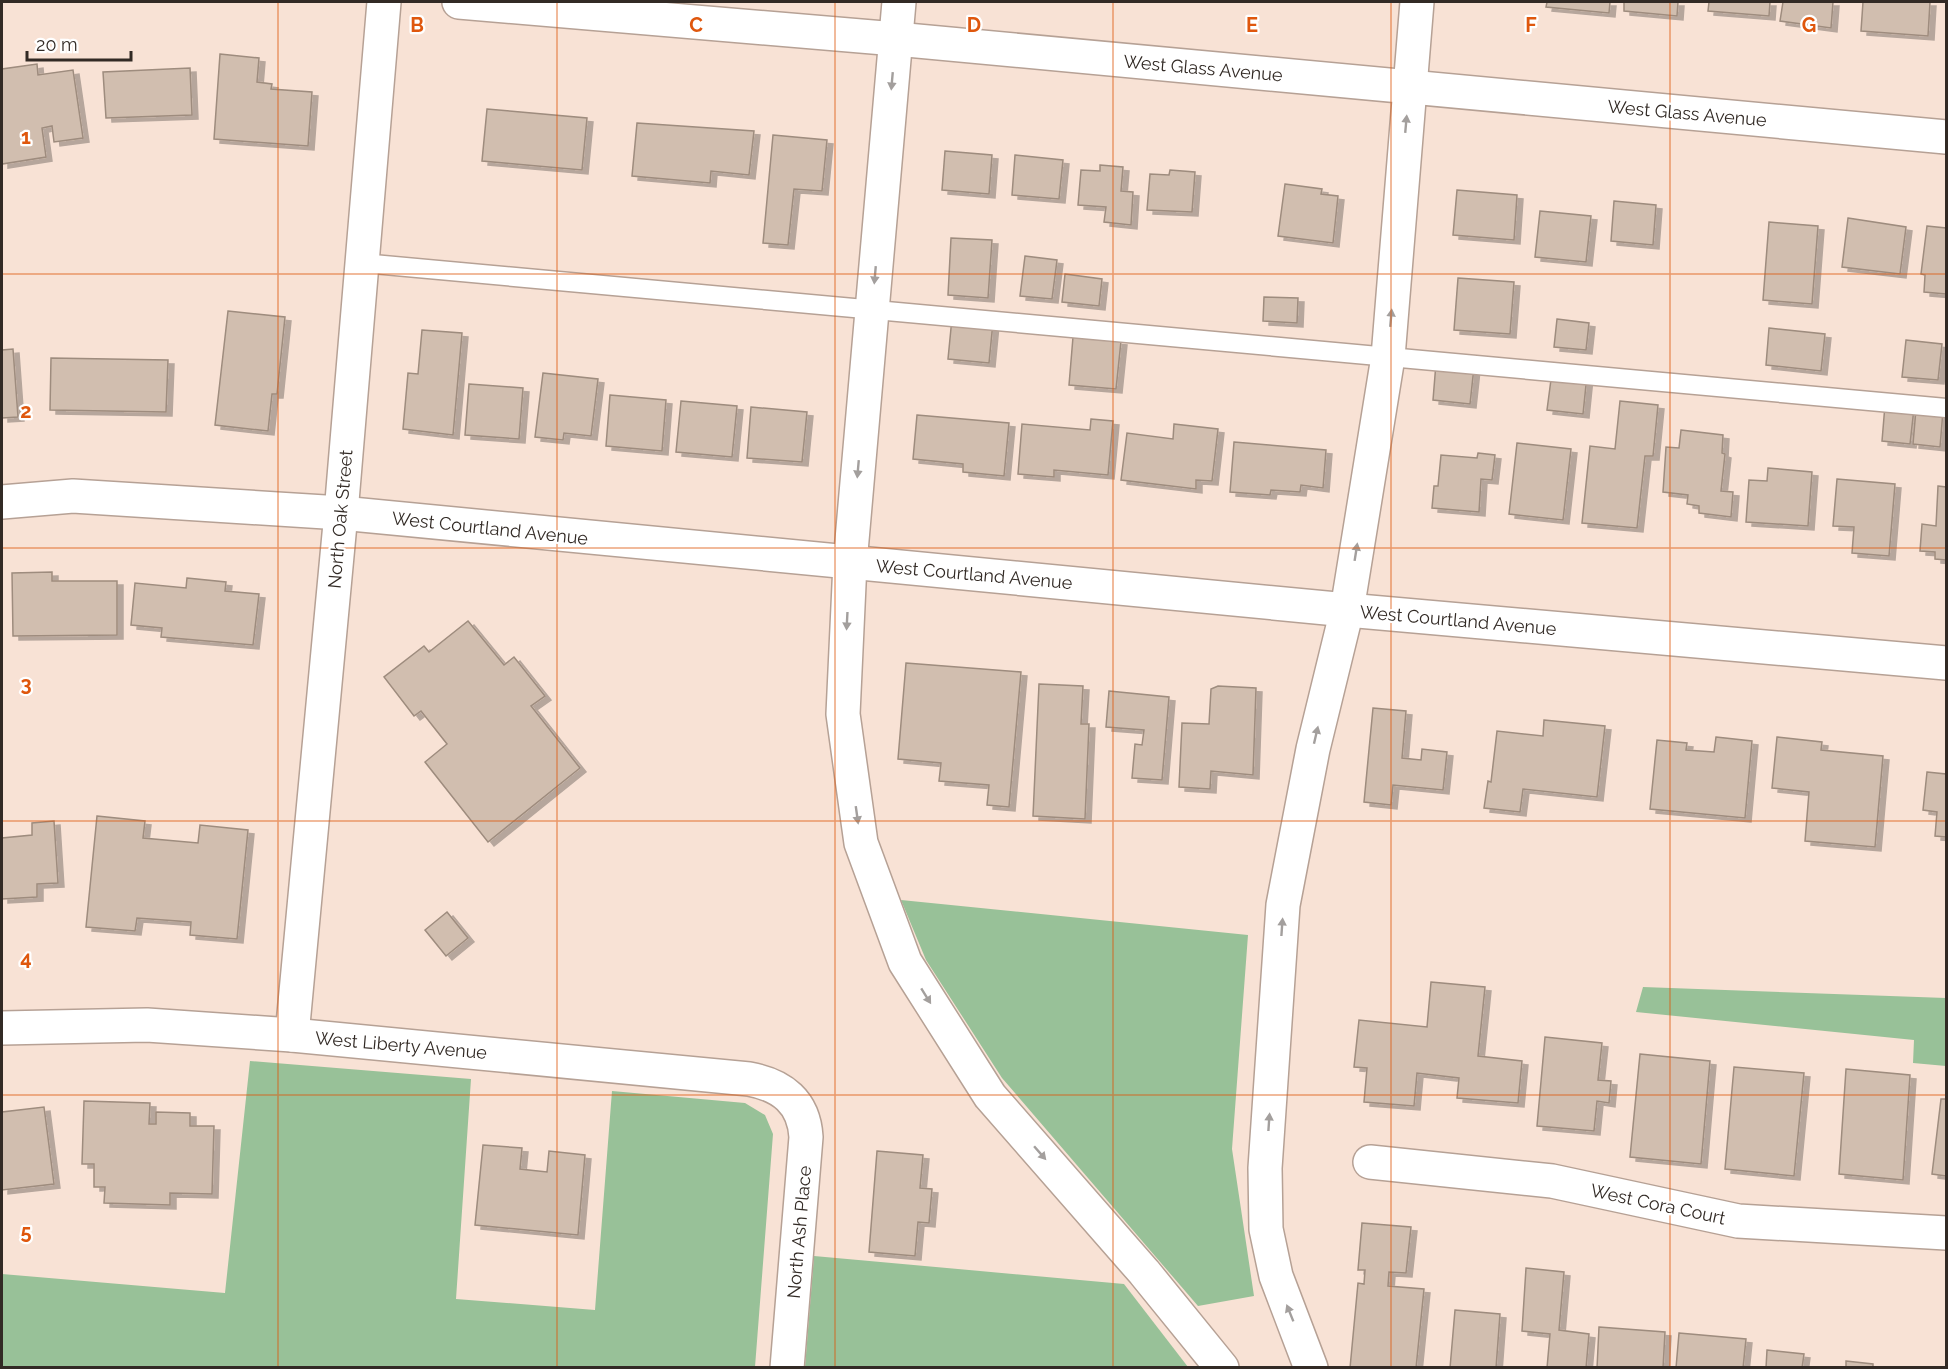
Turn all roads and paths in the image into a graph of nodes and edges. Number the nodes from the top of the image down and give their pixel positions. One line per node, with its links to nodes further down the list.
1 (384, 2): 8 (street, North Oak Street)
2 (459, 2): 5 (street, West Glass Avenue)
3 (899, 2): 5 (street)
4 (1417, 2): 6 (street)
5 (896, 39): 6 (street, West Glass Avenue); 9 (street, one-way to 9)
6 (1409, 87): 7 (street, West Glass Avenue); 10 (street, one-way to 6)
7 (1947, 137)
8 (362, 263): 9 (lane); 13 (street, North Oak Street)
9 (872, 310): 10 (lane); 14 (street, one-way to 14)
10 (1388, 357): 11 (lane); 15 (street, one-way to 10)
11 (1947, 408)
12 (2, 501): 13 (street, West Courtland Avenue)
13 (341, 513): 14 (street, West Courtland Avenue); 18 (street, North Oak Street)
14 (850, 562): 15 (street, West Courtland Avenue); 23 (street, one-way to 23)
15 (1347, 610): 16 (street, West Courtland Avenue); 24 (street, one-way to 15)
16 (1947, 663)
17 (2, 1028): 18 (street, West Liberty Avenue)
18 (292, 1035): 19 (street, West Liberty Avenue)
19 (794, 1100): 22 (street, North Ash Place)
20 (1371, 1162): 21 (street, West Cora Court)
21 (1947, 1233)
22 (787, 1368)
23 (1222, 1368)
24 (1311, 1368)

